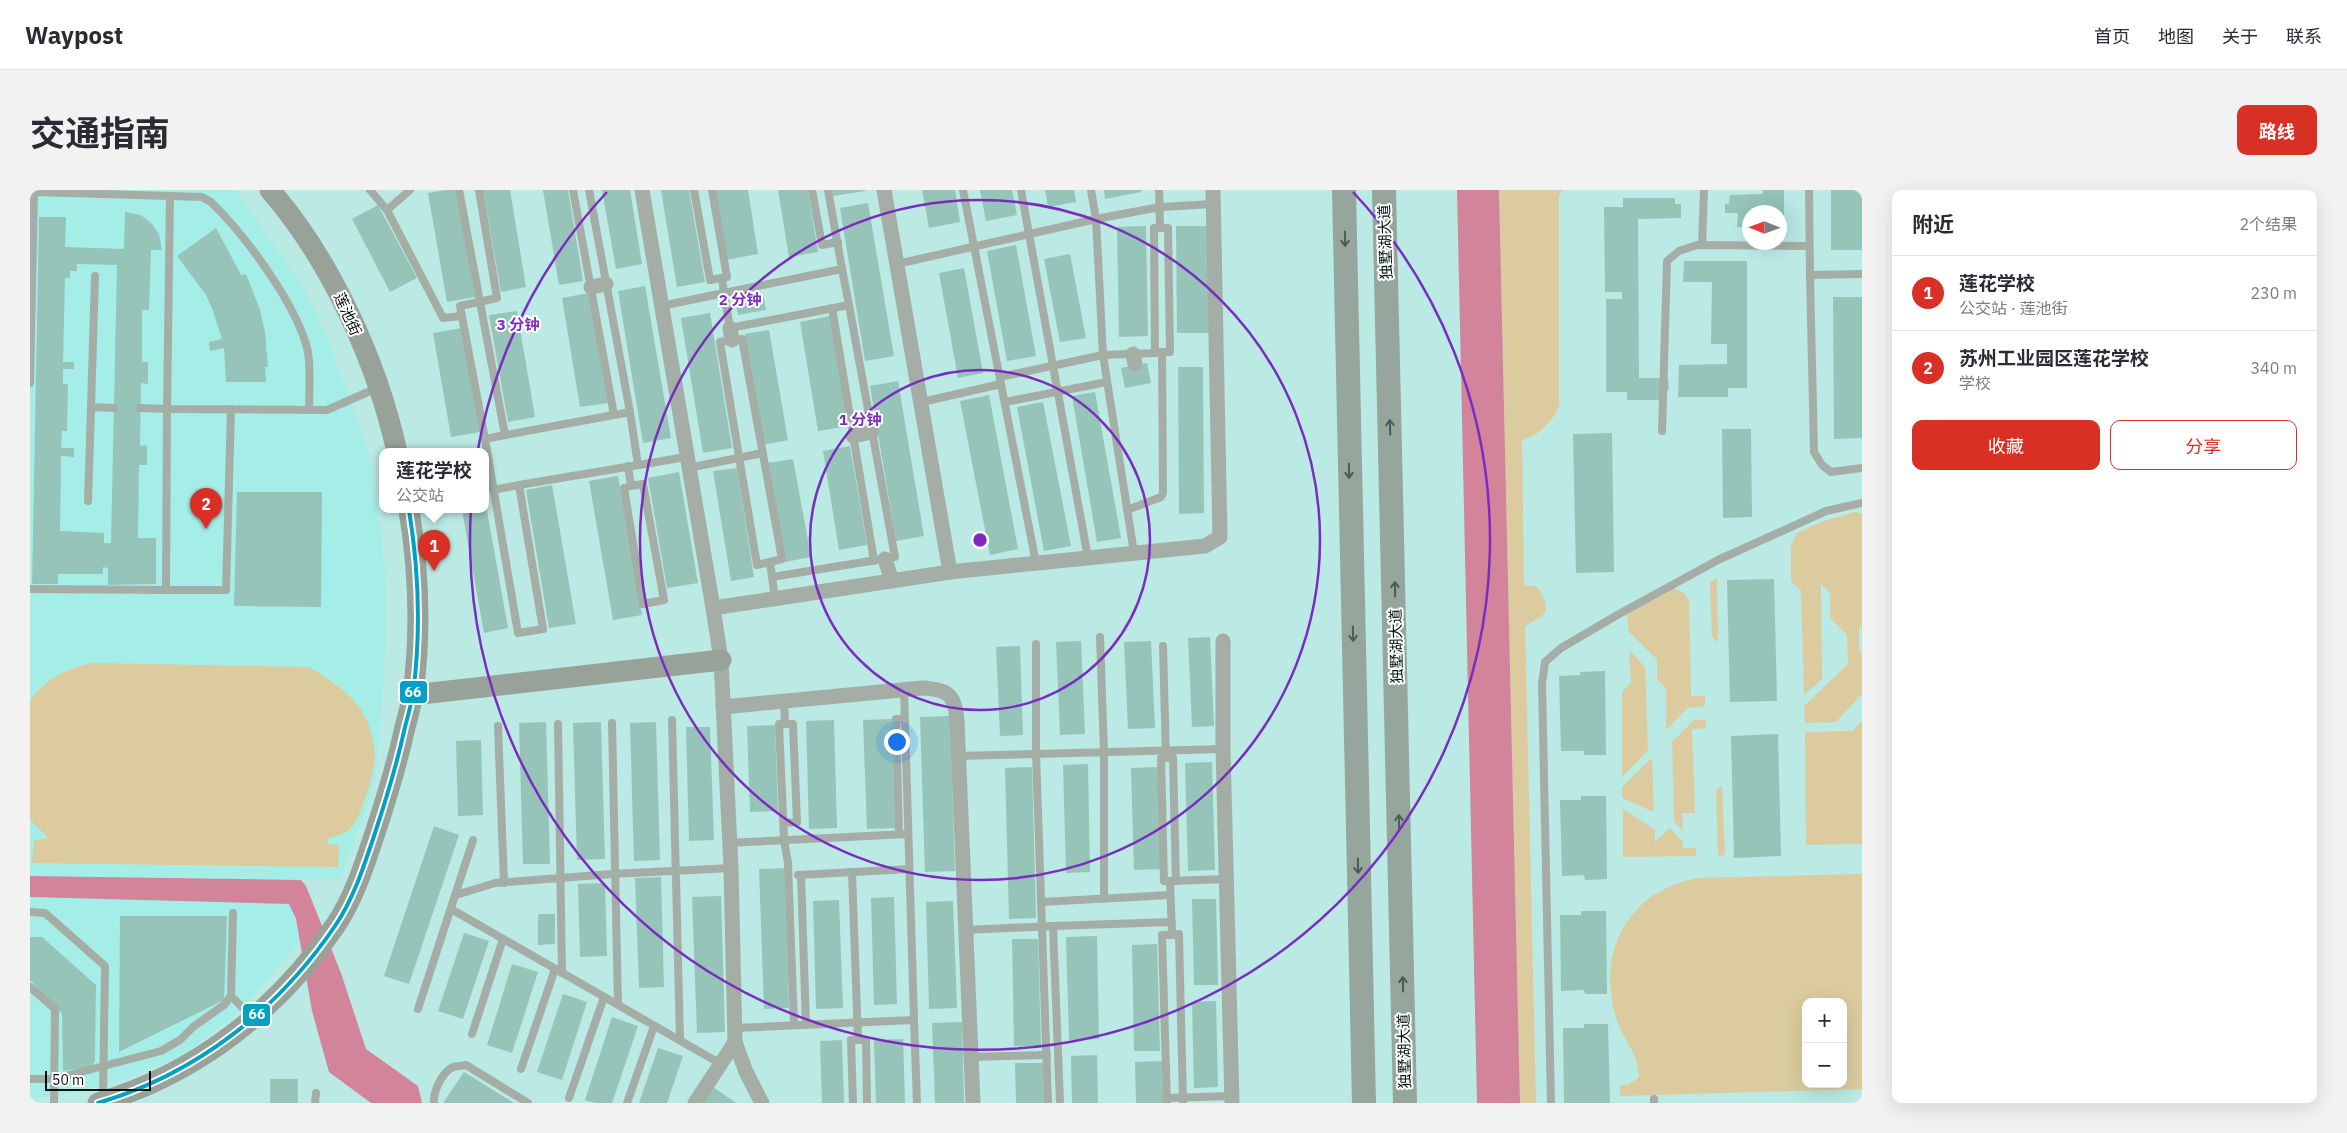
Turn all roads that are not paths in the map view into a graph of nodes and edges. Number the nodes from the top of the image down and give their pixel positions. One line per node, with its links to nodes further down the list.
1 (270, 190): 55 (main road, 莲池街)
2 (370, 190): 26 (lane)
3 (410, 190): 26 (lane)
4 (459, 190): 43 (lane)
5 (479, 190): 43 (lane)
6 (573, 190): 41 (lane)
7 (589, 190): 40 (lane)
8 (642, 190): 45 (street)
9 (694, 190): 39 (lane)
10 (712, 190): 39 (lane)
11 (812, 190): 30 (lane)
12 (828, 190): 30 (lane)
13 (884, 190): 34 (street)
14 (963, 190): 32 (lane)
15 (1021, 190): 29 (lane)
16 (1091, 190): 27 (lane)
17 (1159, 190): 25 (lane)
18 (1344, 190): 192 (main road, one-way to 192)
19 (1384, 190): 193 (main road, 独墅湖大道, one-way to 19)
20 (1704, 190): 31 (lane)
21 (1809, 190): 33 (lane)
22 (34, 191): 23 (lane); 54 (lane)
23 (170, 196): 62 (lane); 64 (lane)
24 (1213, 197): 25 (lane); 88 (street)
25 (1160, 207): 27 (lane); 28 (lane)
26 (387, 210): 47 (lane)
27 (1096, 219): 29 (lane); 50 (lane)
28 (1160, 228): 49 (lane); 49 (lane)
29 (1029, 234): 32 (lane); 51 (lane)
30 (838, 242): 35 (lane)
31 (1702, 245): 33 (lane); 67 (lane)
32 (974, 246): 34 (lane); 52 (lane)
33 (1809, 246): 37 (lane)
34 (897, 264): 57 (street)
35 (842, 269): 42 (lane); 44 (lane)
36 (1862, 274): 37 (lane)
37 (1810, 275): 80 (lane)
38 (95, 276): 59 (lane)
39 (722, 278): 42 (lane)
40 (606, 284): 41 (street); 65 (lane)
41 (591, 287): 66 (lane)
42 (724, 293): 45 (lane); 48 (lane)
43 (479, 302): 47 (lane); 69 (lane)
44 (849, 305): 46 (lane); 68 (lane)
45 (661, 306): 76 (street)
46 (832, 308): 48 (lane); 70 (lane)
47 (462, 316): 71 (lane)
48 (731, 334): 74 (lane); 75 (lane)
49 (1159, 352): 50 (lane); 86 (lane)
50 (1103, 356): 51 (lane); 53 (lane)
51 (1053, 366): 52 (lane); 56 (lane)
52 (1000, 380): 57 (lane); 58 (lane)
53 (1107, 382): 56 (lane); 86 (lane)
54 (30, 383)
55 (377, 388): 64 (lane); 72 (main road, 莲池街)
56 (1058, 392): 58 (lane); 89 (lane)
57 (922, 402): 93 (street)
58 (1004, 402): 92 (lane)
59 (91, 408): 60 (lane); 84 (lane)
60 (114, 408)
61 (140, 408): 62 (lane)
62 (167, 409): 63 (lane); 97 (lane)
63 (231, 409): 64 (lane); 97 (lane)
64 (309, 410)
65 (630, 412): 66 (lane); 77 (lane)
66 (614, 415): 69 (lane)
67 (1662, 431)
68 (872, 432): 70 (street); 90 (lane)
69 (505, 435): 71 (lane)
70 (853, 436): 90 (lane)
71 (484, 439): 73 (lane)
72 (396, 448)
73 (486, 448)
74 (763, 453): 75 (lane); 91 (lane)
75 (739, 458): 76 (lane); 91 (lane)
76 (687, 462): 77 (lane); 99 (street)
77 (638, 465): 78 (lane)
78 (628, 466): 81 (lane); 82 (lane)
79 (489, 467): 83 (lane)
80 (1862, 468)
81 (519, 485): 83 (lane); 83 (lane)
82 (631, 486): 82 (lane)
83 (493, 490)
84 (88, 501)
85 (1862, 503): 194 (lane)
86 (1127, 510): 88 (lane)
87 (409, 513): 106 (main road)
88 (1134, 553): 89 (street)
89 (1088, 558): 92 (street)
90 (880, 560): 94 (lane); 95 (street)
91 (770, 562): 94 (lane)
92 (1036, 563): 93 (street)
93 (950, 572): 95 (street)
94 (772, 577): 98 (lane)
95 (892, 581): 98 (street)
96 (30, 589): 97 (lane)
97 (166, 590)
98 (775, 599): 99 (street)
99 (713, 608): 104 (street)
100 (1100, 637): 116 (lane)
101 (1223, 640): 115 (street)
102 (1036, 644): 117 (lane)
103 (1163, 646): 118 (lane)
104 (722, 660): 106 (main road); 108 (street)
105 (904, 690): 107 (street); 109 (lane); 119 (street)
106 (413, 695): 156 (main road)
107 (784, 701): 108 (street); 113 (lane)
108 (724, 707): 125 (street)
109 (905, 719): 121 (lane); 122 (lane)
110 (672, 720): 128 (lane)
111 (612, 723): 130 (lane)
112 (558, 724): 133 (lane)
113 (786, 724): 120 (lane); 120 (lane)
114 (498, 726): 136 (lane)
115 (1224, 750): 118 (lane); 134 (street)
116 (1104, 752): 117 (lane); 118 (lane); 139 (lane)
117 (1036, 754): 119 (lane); 140 (lane)
118 (1166, 754): 135 (lane); 135 (lane)
119 (958, 756): 147 (street)
120 (784, 823): 124 (lane)
121 (899, 834): 122 (lane); 124 (lane)
122 (908, 834): 127 (lane)
123 (473, 840): 138 (lane)
124 (784, 840): 125 (lane); 131 (lane)
125 (729, 843): 126 (street)
126 (731, 868): 128 (lane); 163 (street)
127 (909, 869): 129 (lane); 157 (lane)
128 (676, 871): 130 (lane); 164 (lane)
129 (852, 872): 132 (lane); 158 (lane)
130 (616, 874): 133 (lane); 154 (lane)
131 (788, 875): 132 (lane); 159 (lane)
132 (801, 875): 160 (lane)
133 (560, 878): 136 (lane); 150 (lane)
134 (1227, 879): 135 (lane); 175 (street)
135 (1173, 881): 137 (lane)
136 (504, 882): 138 (lane)
137 (1170, 895): 139 (lane); 144 (lane)
138 (456, 896): 141 (lane)
139 (1104, 899): 140 (lane)
140 (1041, 902): 145 (lane)
141 (451, 909): 149 (lane); 155 (lane)
142 (30, 912): 169 (lane)
143 (233, 914): 152 (lane)
144 (1172, 922): 146 (lane); 148 (lane)
145 (1042, 926): 146 (lane); 147 (lane); 166 (lane)
146 (1053, 926): 191 (lane)
147 (965, 930): 167 (street)
148 (1172, 935): 176 (lane); 177 (lane)
149 (503, 939): 150 (lane); 162 (lane)
150 (559, 971): 153 (lane); 170 (lane)
151 (30, 987): 172 (lane)
152 (231, 996): 156 (lane); 169 (lane)
153 (604, 997): 154 (lane); 174 (lane)
154 (618, 1005): 161 (lane)
155 (418, 1009)
156 (253, 1017): 178 (main road)
157 (914, 1020): 158 (lane); 188 (lane)
158 (858, 1023): 160 (lane); 165 (lane)
159 (794, 1025): 160 (lane); 163 (lane)
160 (806, 1025)
161 (654, 1026): 164 (lane); 183 (lane)
162 (472, 1034)
163 (735, 1035): 168 (street); 185 (street)
164 (680, 1040): 168 (lane)
165 (858, 1040): 186 (lane); 187 (lane)
166 (1047, 1055): 167 (lane); 190 (lane)
167 (970, 1057): 189 (street)
168 (721, 1064): 184 (street)
169 (103, 1066): 172 (lane); 178 (lane)
170 (521, 1069)
171 (30, 1079): 172 (lane)
172 (54, 1079): 179 (lane)
173 (316, 1093): 180 (lane)
174 (569, 1098)
175 (1232, 1099): 176 (lane)
176 (1183, 1100): 177 (lane)
177 (1167, 1101)
178 (100, 1102)
179 (54, 1103)
180 (316, 1103)
181 (434, 1103): 182 (lane)
182 (528, 1103)
183 (627, 1103)
184 (695, 1103)
185 (762, 1103)
186 (854, 1103)
187 (868, 1103)
188 (917, 1103)
189 (973, 1103)
190 (1048, 1103)
191 (1060, 1103)
192 (1364, 1103)
193 (1405, 1103)
194 (1551, 1103)

